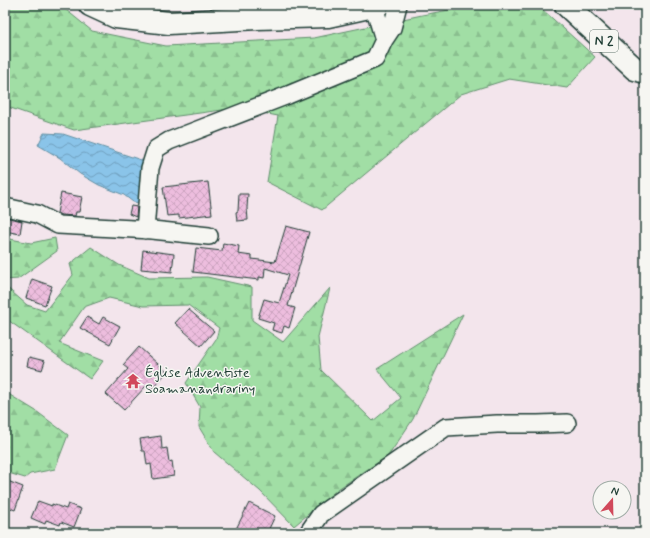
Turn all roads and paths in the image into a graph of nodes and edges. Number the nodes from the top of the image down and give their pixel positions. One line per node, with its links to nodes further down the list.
1 (90, 5): 4 (main road)
2 (398, 5): 5 (street)
3 (566, 5): 6 (main road, N 2)
4 (376, 6): 5 (street)
5 (384, 40): 8 (street)
6 (645, 72)
7 (5, 207): 8 (street)
8 (145, 230): 9 (street)
9 (209, 236)
10 (567, 423): 11 (street)
11 (308, 533)

